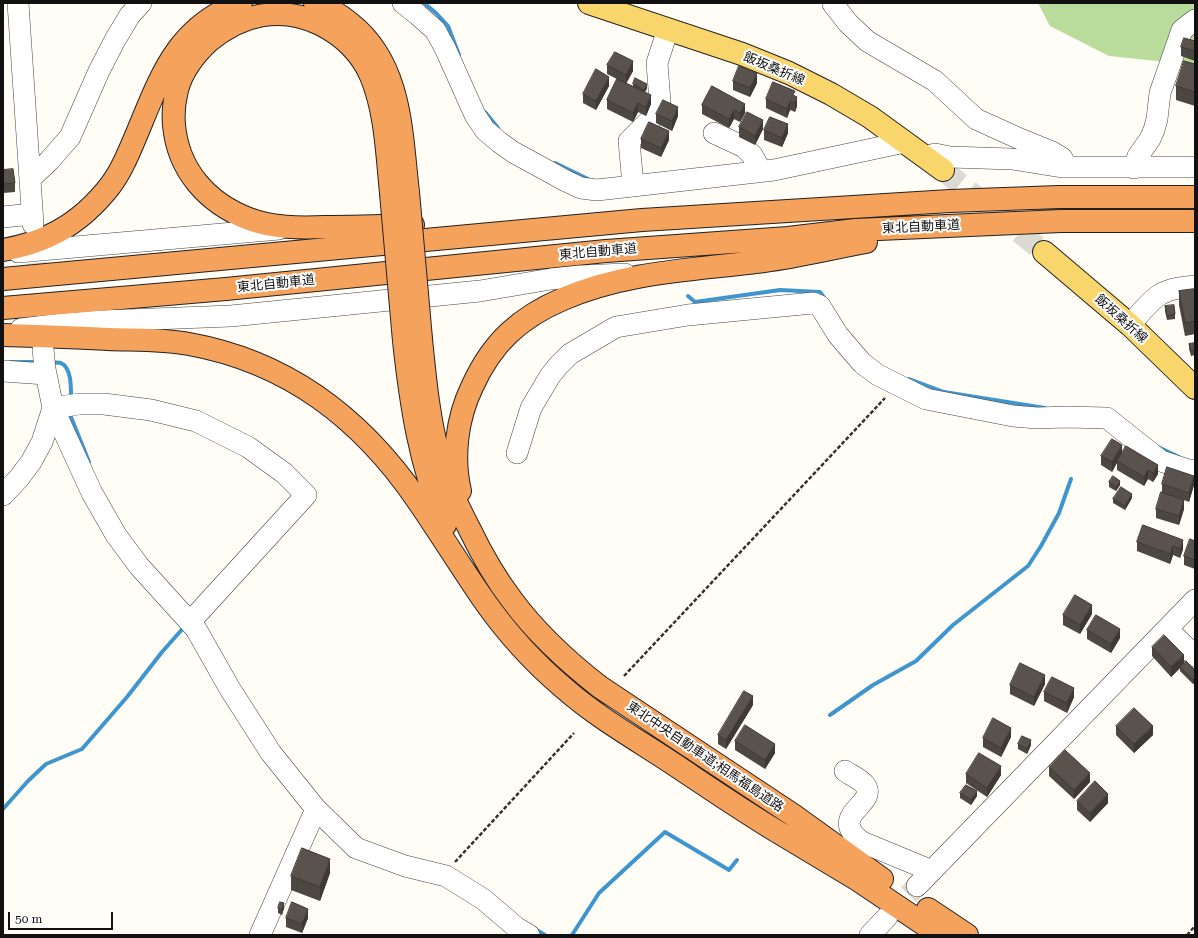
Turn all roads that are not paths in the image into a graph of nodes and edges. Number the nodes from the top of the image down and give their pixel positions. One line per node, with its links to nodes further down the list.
1 (18, 3): 18 (street)
2 (141, 3): 18 (street)
3 (241, 3): 27 (highway)
4 (315, 3): 20 (highway)
5 (403, 3): 19 (street)
6 (588, 3): 9 (main road, 飯坂桑折線)
7 (834, 3): 13 (street)
8 (1195, 20): 15 (street)
9 (668, 29): 11 (main road, 飯坂桑折線); 19 (street)
10 (714, 133): 17 (street)
11 (905, 142): 12 (main road, 飯坂桑折線); 17 (street)
12 (926, 157): 13 (street); 16 (main road, 飯坂桑折線)
13 (1067, 167): 15 (street)
14 (1195, 167): 15 (street)
15 (1134, 168)
16 (943, 170)
17 (761, 171): 19 (street)
18 (30, 179): 23 (street)
19 (633, 185)
20 (400, 193): 26 (highway); 37 (highway, bridge)
21 (1195, 197): 22 (highway, 東北自動車道)
22 (860, 206): 26 (highway); 31 (highway, 東北自動車道)
23 (3, 217)
24 (1195, 221): 25 (highway, 東北自動車道)
25 (953, 225): 30 (highway); 33 (highway, 東北自動車道)
26 (298, 228): 29 (street)
27 (3, 250)
28 (1044, 252): 34 (main road, 飯坂桑折線)
29 (3, 253)
30 (656, 273): 35 (street); 44 (highway)
31 (3, 279)
32 (1195, 286): 34 (street)
33 (3, 308)
34 (1130, 325): 39 (main road, 飯坂桑折線)
35 (3, 331)
36 (3, 335): 45 (highway)
37 (412, 340): 44 (highway); 45 (highway)
38 (3, 371): 40 (street)
39 (1195, 388)
40 (66, 406): 43 (street); 47 (street); 47 (street)
41 (517, 453): 42 (street)
42 (1195, 470)
43 (3, 495)
44 (477, 544): 59 (highway, 東北中央自動車道;相馬福島道路)
45 (463, 568): 58 (highway, 東北中央自動車道;相馬福島道路)
46 (1195, 600): 48 (street)
47 (193, 618): 51 (street)
48 (1167, 629): 49 (street); 52 (street)
49 (1195, 656)
50 (845, 771): 52 (street)
51 (316, 809): 55 (street); 56 (street)
52 (932, 871): 53 (street)
53 (917, 886)
54 (887, 917): 57 (street)
55 (260, 935)
56 (529, 935)
57 (870, 935)
58 (940, 935)
59 (967, 935)

